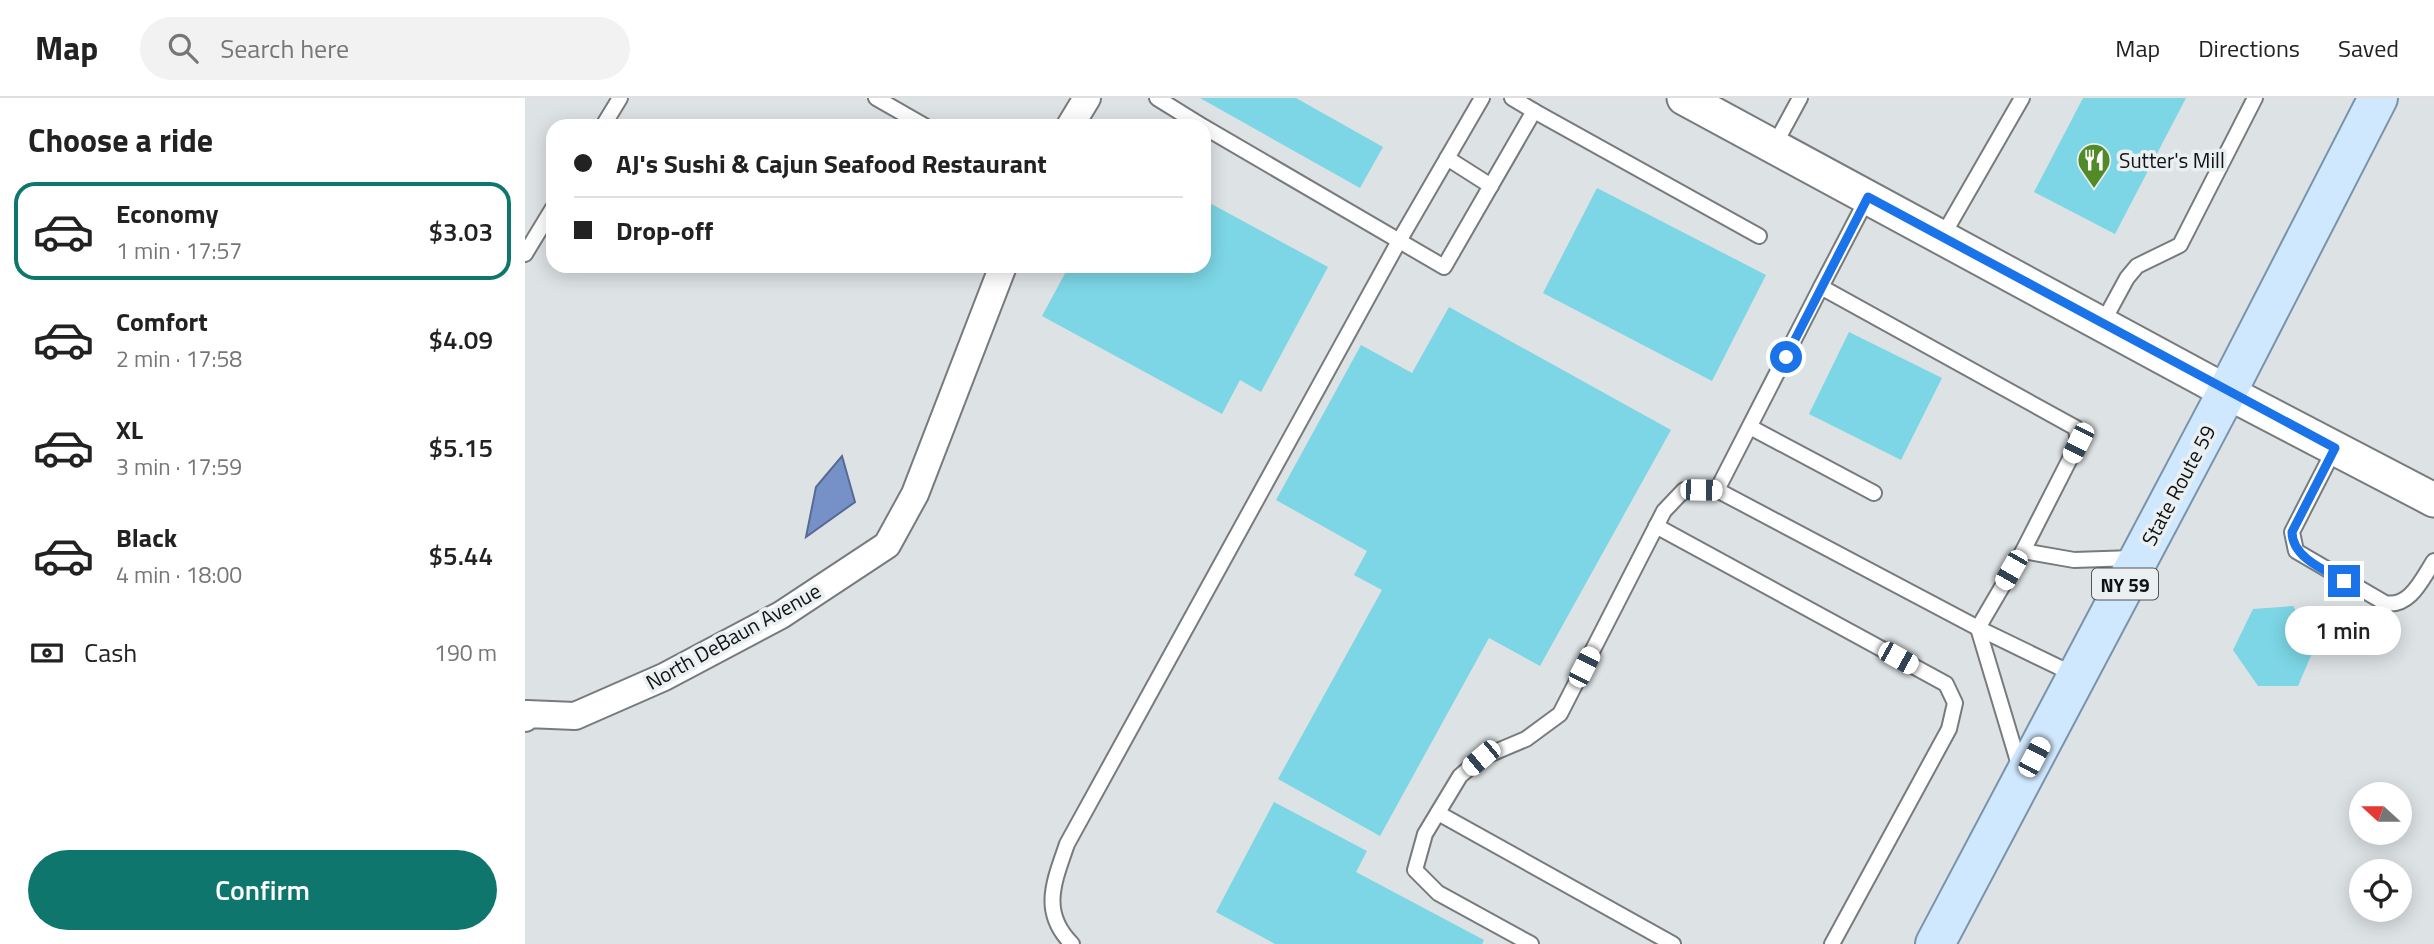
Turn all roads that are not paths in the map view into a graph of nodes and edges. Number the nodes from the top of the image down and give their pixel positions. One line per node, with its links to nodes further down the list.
1 (620, 98): 13 (lane)
2 (876, 98): 14 (lane)
3 (1087, 98): 15 (street)
4 (1157, 98): 16 (lane)
5 (1482, 98): 19 (lane)
6 (1512, 98): 12 (lane)
7 (1684, 98): 18 (street)
8 (1800, 98): 18 (lane)
9 (2022, 98): 24 (lane)
10 (2255, 98): 29 (lane)
11 (2378, 98): 30 (main road, State Route 59 / NY 59)
12 (1534, 111): 20 (lane); 23 (lane)
13 (607, 119)
14 (913, 119)
15 (1074, 119)
16 (1190, 119)
17 (1211, 132): 25 (lane)
18 (1774, 146): 21 (street)
19 (1447, 158): 20 (lane); 25 (lane)
20 (1491, 186): 25 (lane)
21 (1868, 197): 24 (street); 28 (lane)
22 (546, 220): 26 (lane)
23 (1759, 236)
24 (1942, 237): 29 (street)
25 (1399, 241): 45 (lane)
26 (525, 254)
27 (1000, 273): 42 (street, North DeBaun Avenue)
28 (1821, 287): 31 (lane); 37 (lane)
29 (2102, 324): 30 (street)
30 (2227, 392): 32 (street); 38 (main road, State Route 59 / NY 59)
31 (1750, 427): 33 (lane); 34 (lane)
32 (2335, 448): 35 (street); 39 (lane)
33 (1717, 490): 36 (lane); 40 (lane)
34 (1874, 493)
35 (2434, 500)
36 (1656, 526): 44 (lane); 48 (lane)
37 (2023, 551): 38 (lane); 40 (lane)
38 (2139, 558): 41 (main road, State Route 59 / NY 59)
39 (2434, 561)
40 (1978, 628): 41 (lane); 43 (lane)
41 (2077, 676): 43 (main road, State Route 59 / NY 59)
42 (525, 718)
43 (2023, 777): 49 (main road, State Route 59 / NY 59)
44 (1438, 813): 46 (lane); 47 (lane)
45 (1072, 944)
46 (1531, 944)
47 (1672, 944)
48 (1832, 944)
49 (1935, 944)

